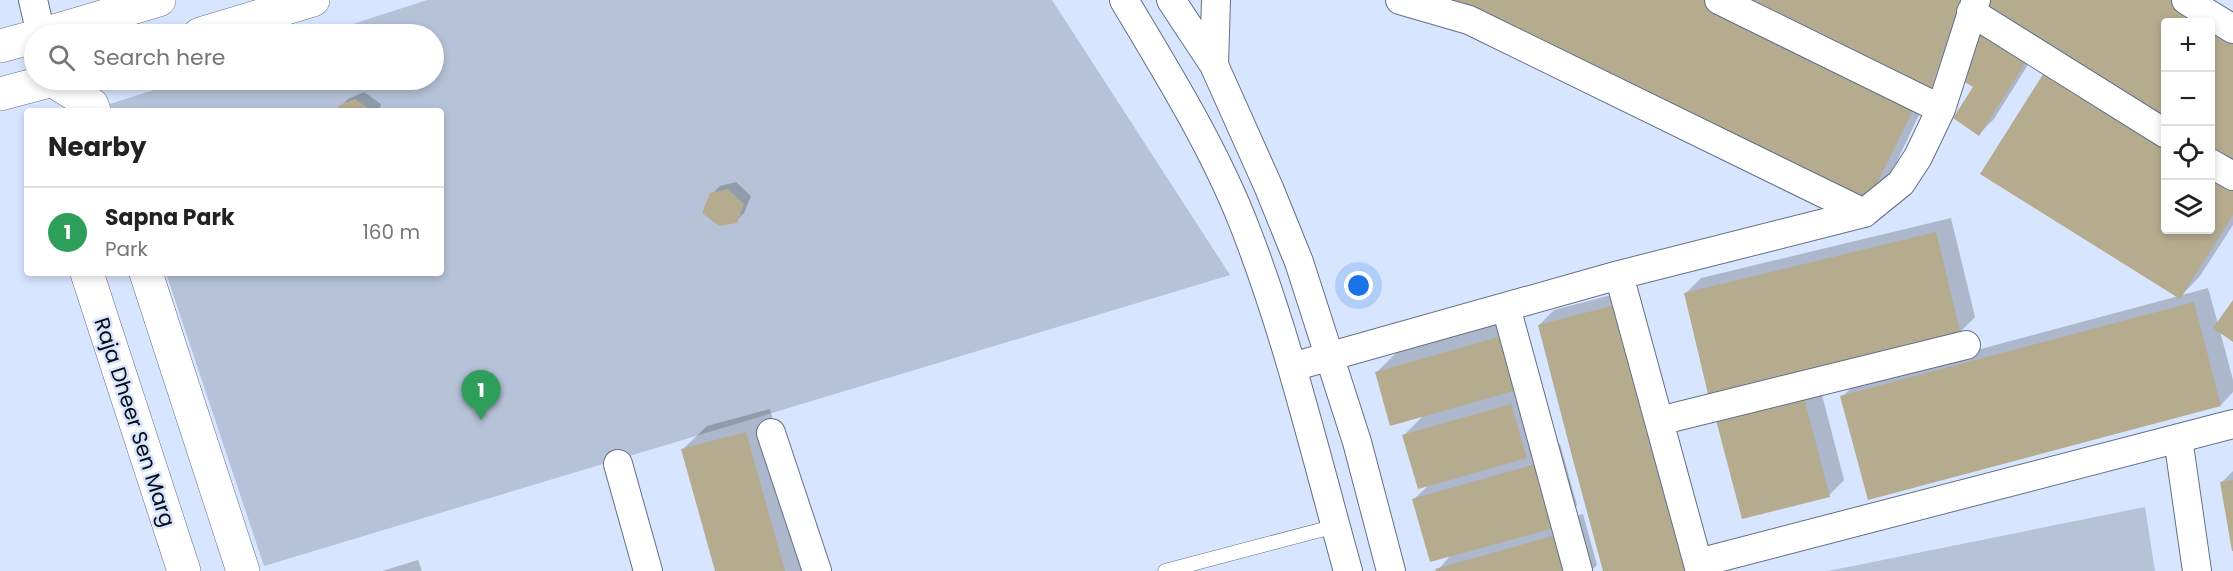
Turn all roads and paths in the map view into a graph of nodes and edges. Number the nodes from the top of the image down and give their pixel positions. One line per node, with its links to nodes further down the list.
1 (33, 0): 11 (street)
2 (159, 0): 12 (street)
3 (313, 0): 13 (street)
4 (1125, 0): 35 (street)
5 (1172, 0): 17 (street)
6 (1216, 0): 17 (street)
7 (1400, 0): 28 (street)
8 (1719, 0): 24 (street)
9 (2186, 0): 14 (street)
10 (1973, 6): 24 (street); 25 (street)
11 (39, 24)
12 (76, 24)
13 (233, 24)
14 (2233, 29)
15 (24, 40): 16 (street)
16 (0, 46)
17 (1214, 65): 34 (street)
18 (24, 88): 21 (street)
19 (48, 90): 22 (street)
20 (69, 90): 23 (street)
21 (0, 94)
22 (40, 108)
23 (93, 108)
24 (1941, 110): 28 (street)
25 (2161, 131)
26 (2215, 165): 27 (street)
27 (2233, 176)
28 (1864, 213): 29 (street)
29 (1619, 275): 32 (street); 36 (street)
30 (88, 276): 43 (street, Raja Dheer Sen Marg)
31 (147, 276): 44 (street)
32 (1506, 307): 34 (street); 50 (street)
33 (1966, 345): 36 (street)
34 (1329, 356): 35 (street); 49 (street)
35 (1292, 367): 41 (street)
36 (1659, 422): 42 (street)
37 (2233, 423): 39 (street)
38 (771, 433): 46 (street)
39 (2178, 438): 42 (street); 51 (street)
40 (618, 464): 45 (street)
41 (1335, 526): 47 (lane); 48 (street)
42 (1699, 567)
43 (184, 571)
44 (243, 571)
45 (648, 571)
46 (817, 571)
47 (1165, 571)
48 (1348, 571)
49 (1391, 571)
50 (1578, 571)
51 (2197, 571)

